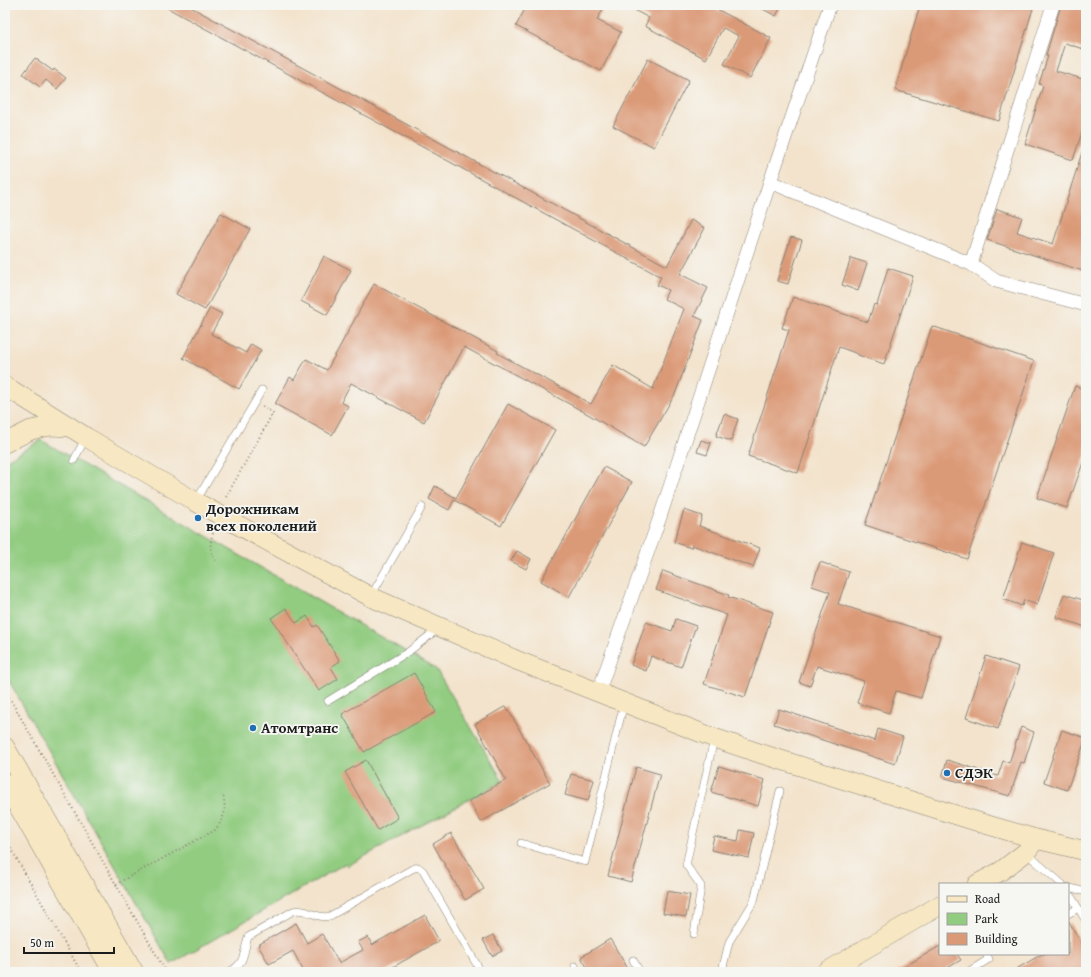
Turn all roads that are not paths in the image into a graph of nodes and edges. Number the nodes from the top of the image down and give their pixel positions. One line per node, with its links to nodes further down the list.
1 (830, 5): 3 (street)
2 (1053, 5): 4 (street)
3 (770, 182): 4 (street); 16 (street)
4 (971, 264): 5 (street)
5 (1086, 305)
6 (5, 386): 8 (street)
7 (262, 390): 12 (lane)
8 (69, 427): 9 (street); 10 (street)
9 (86, 437): 11 (lane); 12 (street)
10 (5, 443)
11 (74, 460)
12 (196, 502): 14 (street)
13 (422, 507): 14 (lane)
14 (371, 597): 15 (street)
15 (440, 627): 16 (street); 17 (lane)
16 (598, 693): 18 (street)
17 (328, 701)
18 (624, 703): 19 (street); 23 (lane)
19 (714, 738): 24 (street); 35 (lane)
20 (5, 747): 39 (street)
21 (5, 783): 38 (street)
22 (780, 792): 43 (lane)
23 (521, 843)
24 (1031, 846): 25 (street); 26 (street); 27 (lane)
25 (1086, 851)
26 (979, 883)
27 (1061, 883)
28 (1069, 887): 29 (lane)
29 (1086, 892)
30 (1069, 893): 32 (lane)
31 (939, 906): 44 (street)
32 (1078, 908): 33 (lane); 34 (lane)
33 (1069, 913)
34 (1086, 921)
35 (694, 934)
36 (986, 955): 45 (lane)
37 (633, 960): 42 (lane)
38 (114, 972)
39 (134, 972)
40 (229, 972): 41 (lane)
41 (480, 972)
42 (640, 972)
43 (724, 972)
44 (826, 972)
45 (968, 972)

